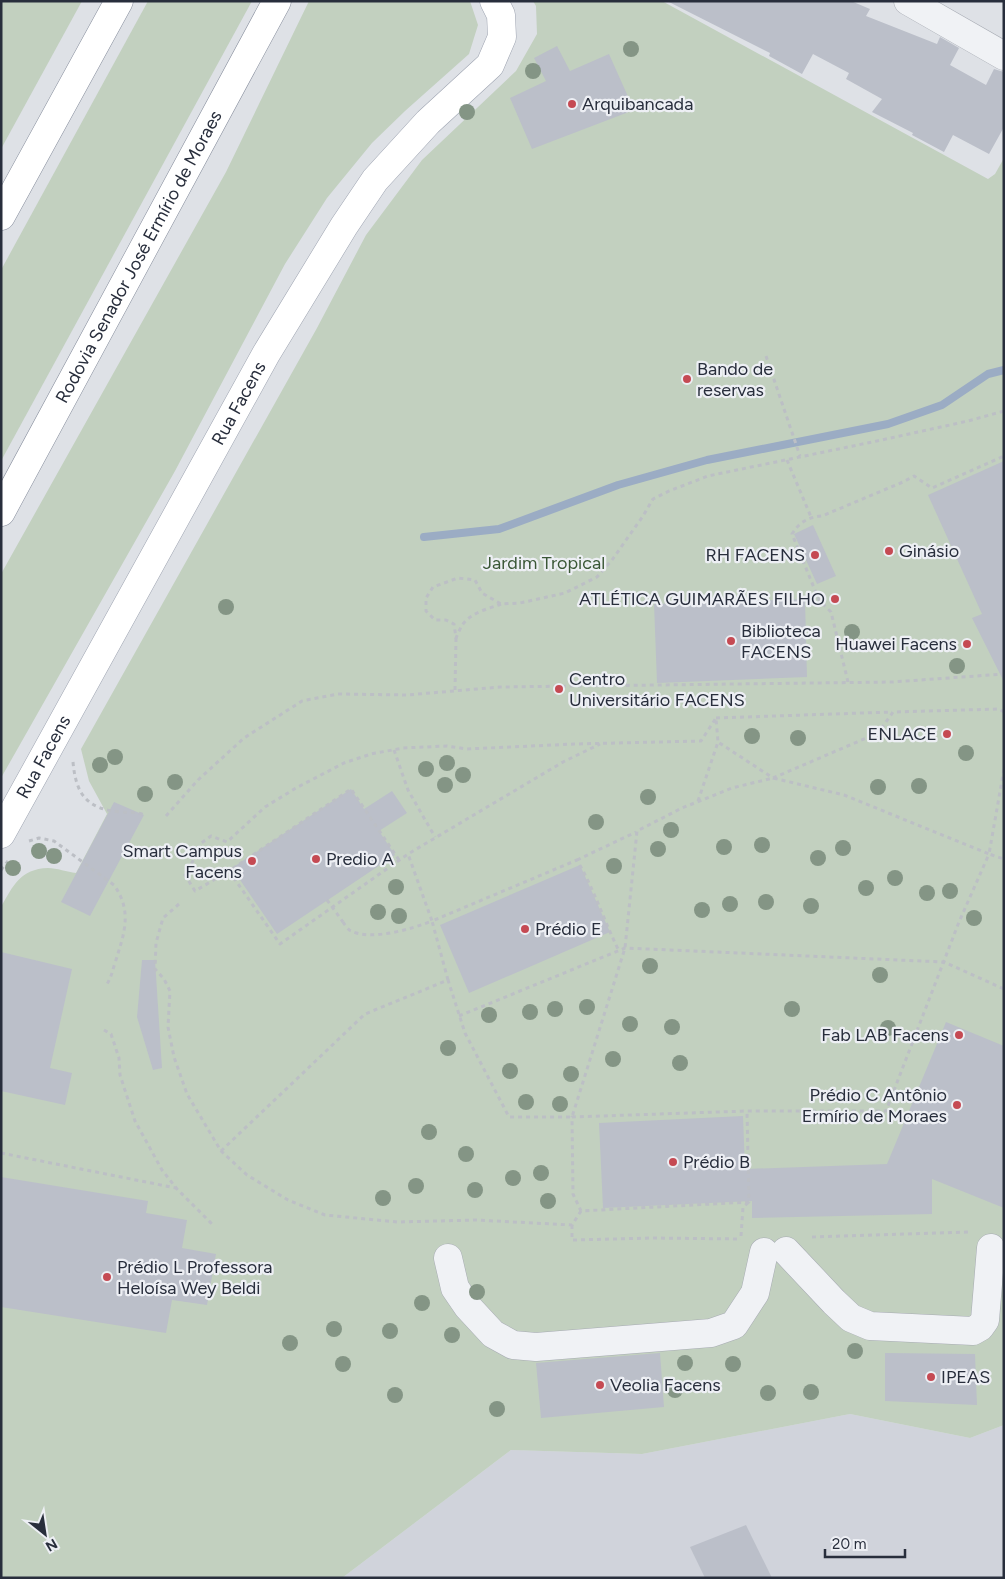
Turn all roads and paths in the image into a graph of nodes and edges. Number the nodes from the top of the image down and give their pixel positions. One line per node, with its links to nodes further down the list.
1 (119, 1): 8 (main road)
2 (277, 1): 6 (main road, Rodovia Senador José Ermírio de Moraes)
3 (284, 1): 6 (main road)
4 (494, 1): 35 (main road, Rua Facens)
5 (908, 1): 7 (street)
6 (263, 26): 14 (main road, Rodovia Senador José Ermírio de Moraes)
7 (1004, 56)
8 (1, 216)
9 (766, 356): 11 (path)
10 (1004, 411): 11 (path)
11 (800, 456): 13 (path)
12 (1004, 456): 15 (path)
13 (787, 460): 15 (path); 16 (path)
14 (1, 512)
15 (810, 517): 19 (path)
16 (501, 604): 17 (path); 17 (path)
17 (456, 638): 20 (path)
18 (1004, 674): 19 (path)
19 (848, 682): 20 (path)
20 (455, 690): 32 (path)
21 (893, 712): 22 (path); 23 (path); 29 (path)
22 (1004, 712)
23 (716, 718): 24 (path); 25 (path)
24 (718, 742): 29 (path); 30 (path)
25 (602, 743): 26 (path); 34 (path)
26 (394, 750): 34 (path); 42 (path)
27 (73, 754): 31 (path)
28 (1004, 769): 37 (path)
29 (773, 778): 30 (path); 37 (path)
30 (697, 802): 33 (path)
31 (144, 815)
32 (166, 816)
33 (637, 831): 40 (path); 46 (path)
34 (435, 838): 36 (path)
35 (12, 844): 41 (path); 50 (path)
36 (408, 854): 39 (path); 45 (path)
37 (989, 854): 38 (path); 48 (path)
38 (1004, 859)
39 (399, 860): 42 (path); 42 (path)
40 (577, 860): 45 (path); 47 (path)
41 (1, 870)
42 (230, 871)
43 (327, 900): 45 (path, bridge)
44 (179, 904): 56 (path)
45 (432, 921): 49 (path)
46 (625, 948): 47 (path); 48 (path); 55 (path)
47 (619, 951): 52 (path)
48 (944, 962): 51 (path); 54 (path)
49 (448, 980): 52 (path); 56 (path)
50 (105, 987)
51 (1004, 989)
52 (459, 1016): 55 (path)
53 (104, 1030): 58 (path)
54 (747, 1111): 55 (path); 59 (path)
55 (572, 1117): 60 (path)
56 (221, 1151): 61 (path)
57 (1, 1153): 58 (path)
58 (177, 1188): 62 (path)
59 (750, 1202): 60 (path); 65 (path)
60 (582, 1211): 61 (path)
61 (572, 1224): 65 (path)
62 (213, 1225)
63 (811, 1237): 64 (path)
64 (983, 1240): 65 (street)
65 (760, 1245): 66 (street)
66 (448, 1258)

